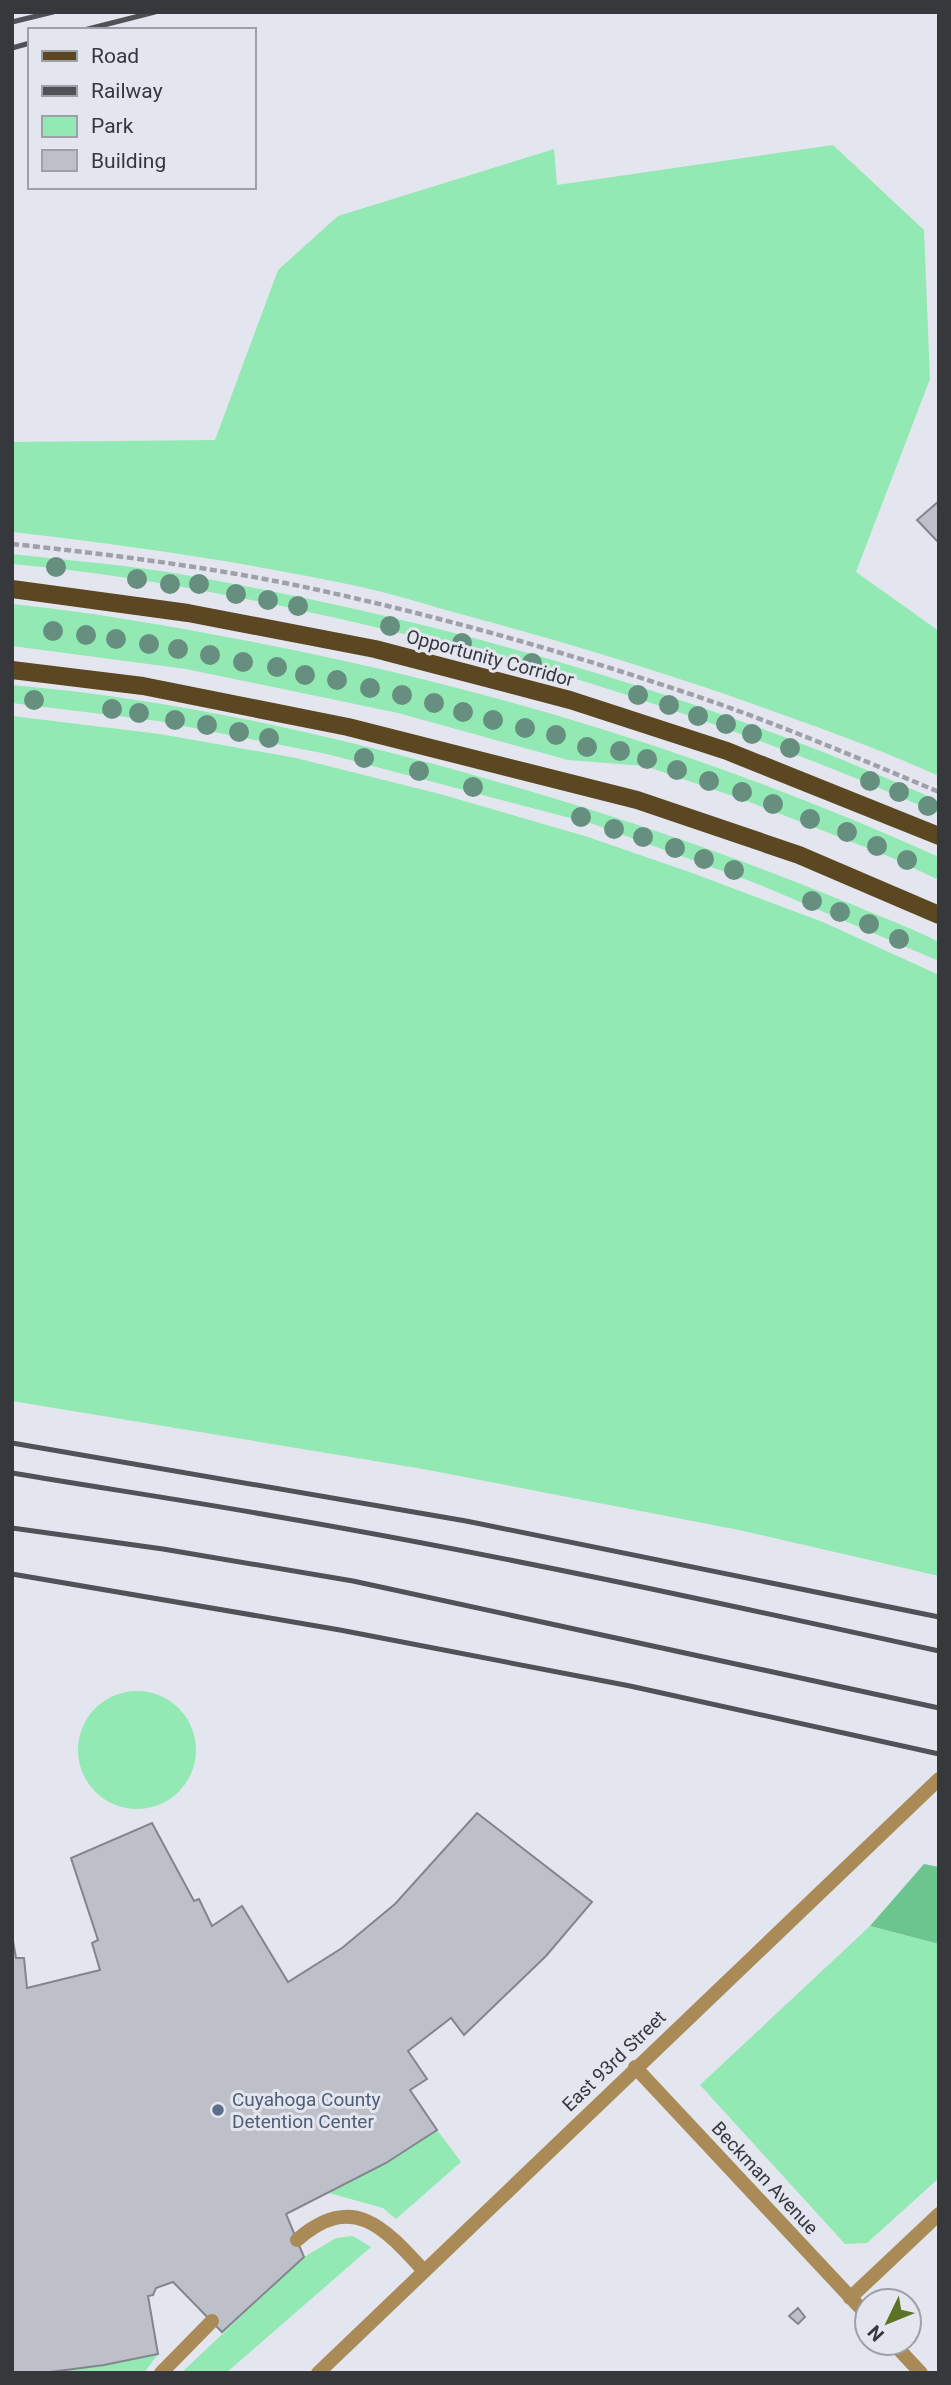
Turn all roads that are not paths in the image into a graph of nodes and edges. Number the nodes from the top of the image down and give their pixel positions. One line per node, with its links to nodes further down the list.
1 (12, 589): 3 (main road, Opportunity Corridor)
2 (12, 670): 4 (main road)
3 (939, 835)
4 (939, 915)
5 (939, 1779): 6 (street, East 93rd Street)
6 (635, 2067): 9 (street, East 93rd Street); 10 (street, Beckman Avenue)
7 (939, 2214): 10 (street)
8 (297, 2240): 9 (street)
9 (424, 2271): 15 (street, East 93rd Street)
10 (850, 2298): 11 (street, Beckman Avenue)
11 (853, 2301)
12 (212, 2321): 14 (street)
13 (906, 2357): 16 (street)
14 (161, 2373)
15 (318, 2373)
16 (921, 2373)

